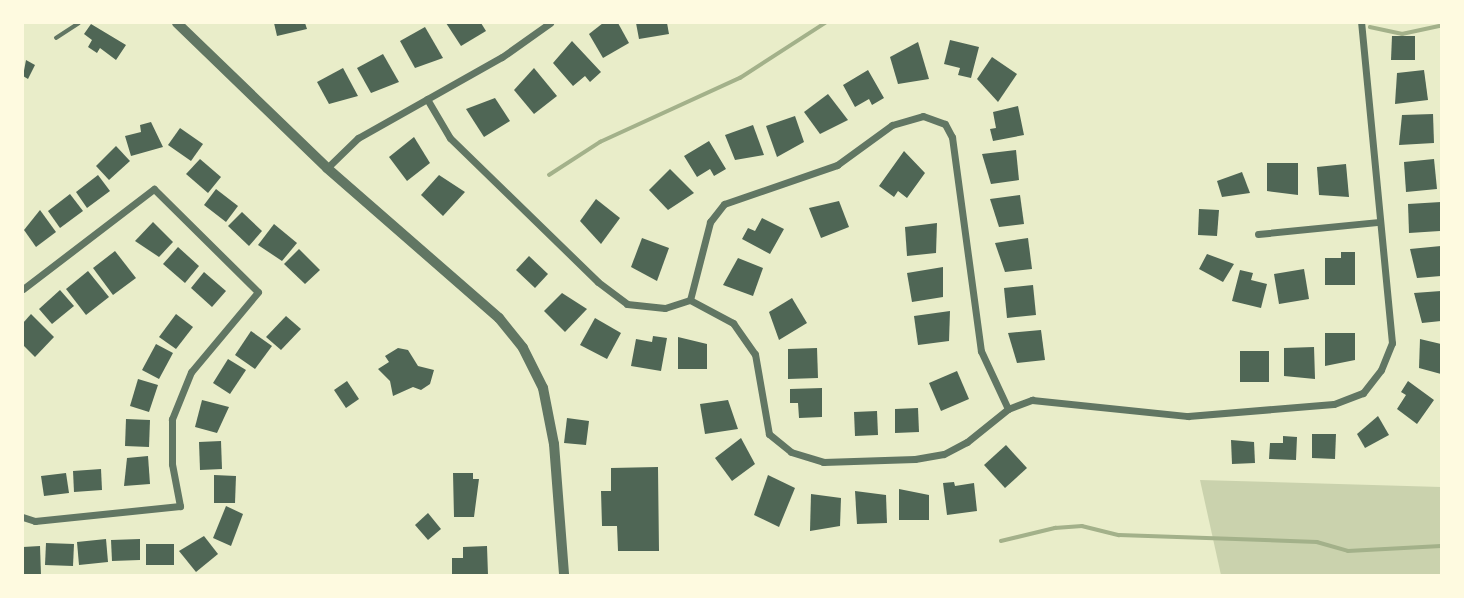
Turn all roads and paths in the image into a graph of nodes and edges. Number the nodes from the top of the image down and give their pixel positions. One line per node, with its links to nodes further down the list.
1 (79, 23): 5 (lane)
2 (177, 23): 7 (street)
3 (550, 23): 6 (street)
4 (1362, 23): 8 (street)
5 (56, 38)
6 (427, 99): 7 (street); 11 (street)
7 (327, 169): 14 (street)
8 (1379, 222): 9 (street); 12 (street)
9 (1258, 234)
10 (23, 289): 13 (street)
11 (690, 300): 12 (street); 12 (street)
12 (1008, 409)
13 (23, 517)
14 (564, 575)

